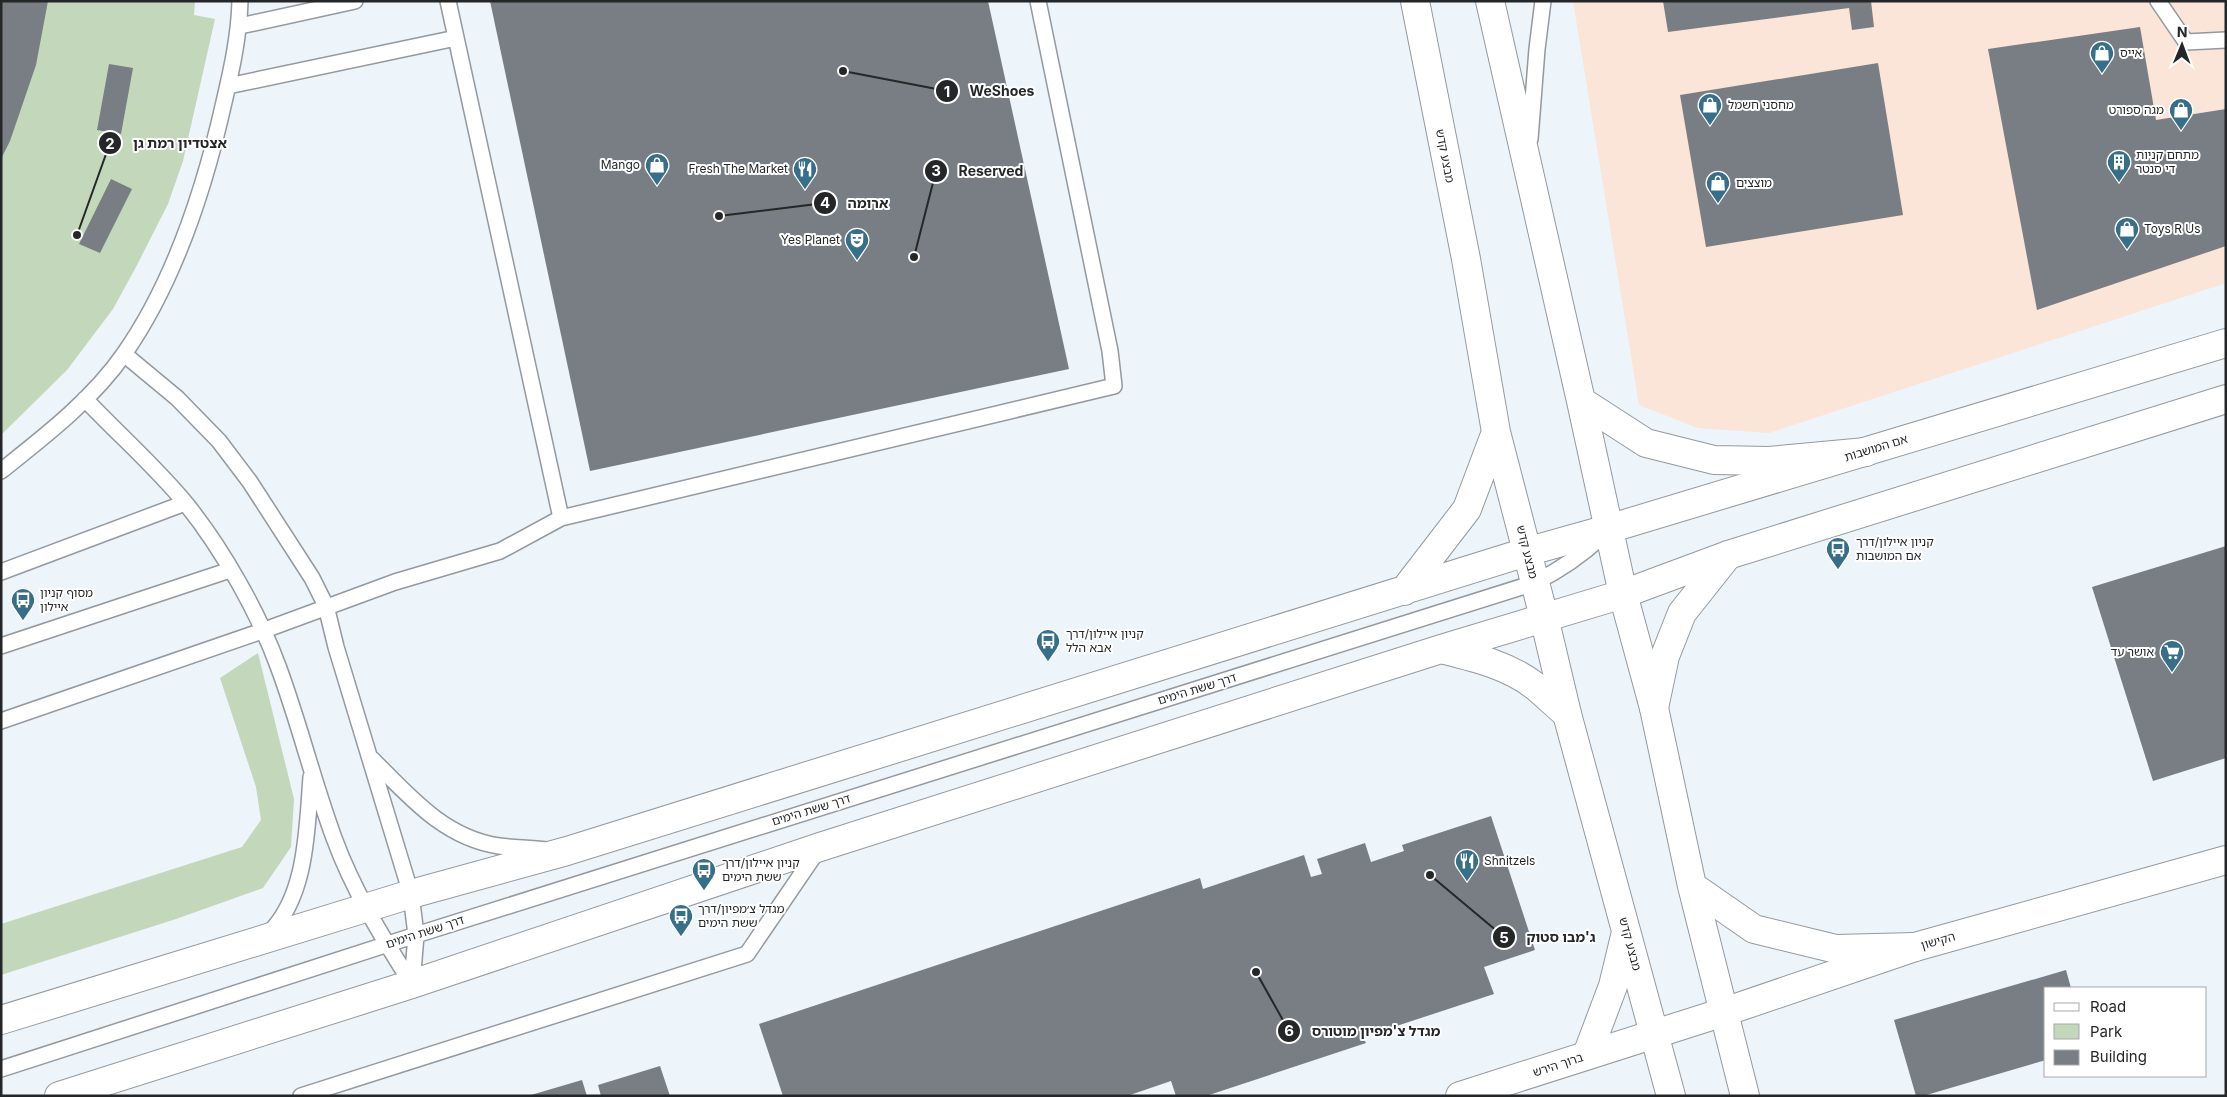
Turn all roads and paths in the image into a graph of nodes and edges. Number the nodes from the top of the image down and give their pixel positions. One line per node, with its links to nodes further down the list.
1 (240, 1): 9 (lane)
2 (355, 1): 9 (lane)
3 (448, 1): 10 (lane)
4 (1038, 1): 23 (lane)
5 (1415, 1): 19 (main road, מבצע קדש)
6 (1490, 1): 13 (main road)
7 (1543, 1): 13 (lane)
8 (2158, 1): 11 (lane)
9 (240, 26): 12 (lane)
10 (456, 38): 12 (lane); 23 (lane)
11 (2226, 40)
12 (228, 86): 15 (lane)
13 (1528, 168): 18 (main road)
14 (2226, 343): 20 (main road, אם המושבות)
15 (124, 354): 16 (lane); 32 (lane)
16 (85, 399): 21 (lane); 22 (lane)
17 (2226, 399): 26 (main road)
18 (1582, 401): 20 (main road); 24 (main road)
19 (1496, 432): 25 (main road, מבצע קדש); 30 (main road)
20 (1866, 452): 24 (main road, אם המושבות)
21 (1, 471)
22 (185, 503): 27 (lane); 28 (lane)
23 (561, 518): 32 (lane)
24 (1608, 529): 25 (main road, אם המושבות); 29 (lane, דרך ששת הימים); 31 (main road)
25 (1526, 552): 29 (main road, מבצע קדש); 30 (main road)
26 (1728, 555): 31 (main road); 37 (main road)
27 (230, 570): 34 (lane); 35 (lane)
28 (1, 572)
29 (1534, 582): 33 (main road, מבצע קדש); 49 (lane, דרך ששת הימים)
30 (1404, 591): 43 (main road)
31 (1623, 594): 33 (main road); 37 (main road)
32 (326, 606): 34 (lane); 40 (lane)
33 (1544, 618): 36 (main road); 38 (main road, מבצע קדש)
34 (262, 631): 39 (lane); 41 (lane)
35 (1, 646)
36 (1441, 649): 38 (main road); 42 (main road)
37 (1654, 708): 45 (main road)
38 (1567, 714): 48 (main road, מבצע קדש)
39 (1, 721)
40 (370, 757): 43 (lane); 46 (lane)
41 (312, 770): 47 (lane); 50 (lane)
42 (820, 847): 53 (main road); 60 (lane)
43 (567, 851): 46 (main road)
44 (2226, 860): 52 (main road, הקישון)
45 (1692, 886): 52 (main road); 54 (main road)
46 (411, 894): 47 (main road); 49 (lane)
47 (366, 908): 50 (main road); 51 (lane)
48 (1627, 931): 56 (main road, מבצע קדש); 57 (main road)
49 (416, 935): 51 (lane, דרך ששת הימים); 53 (lane)
50 (264, 939): 55 (main road)
51 (387, 944): 53 (lane); 58 (lane, דרך ששת הימים)
52 (1915, 947): 54 (main road, הקישון)
53 (412, 984): 59 (main road)
54 (1724, 1012): 56 (main road, הקישון); 63 (main road)
55 (1, 1020)
56 (1655, 1034): 57 (main road, ברוך הירש); 62 (main road, מבצע קדש)
57 (1587, 1055): 61 (main road, ברוך הירש)
58 (1, 1069)
59 (59, 1096)
60 (301, 1096)
61 (1460, 1096)
62 (1671, 1096)
63 (1745, 1096)

